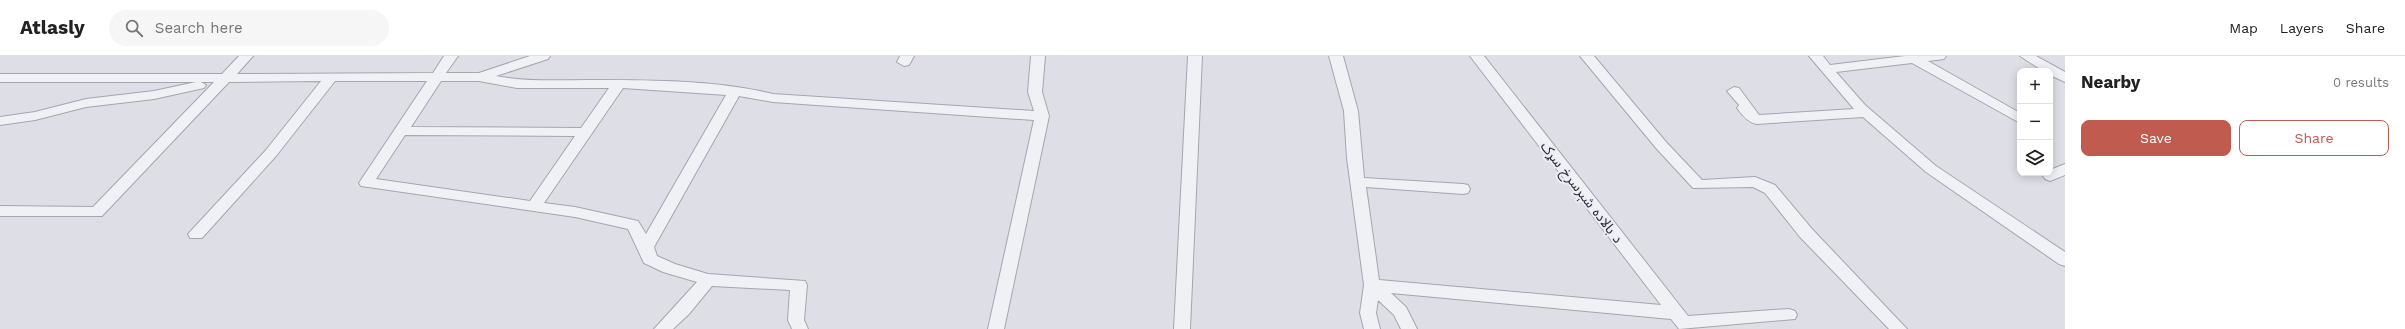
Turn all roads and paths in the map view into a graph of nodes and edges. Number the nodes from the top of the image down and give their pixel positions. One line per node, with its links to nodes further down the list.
1 (246, 56): 19 (street)
2 (451, 56): 14 (street)
3 (543, 56): 15 (street)
4 (1038, 56): 24 (street)
5 (1195, 56): 45 (street)
6 (1336, 56): 31 (street)
7 (1476, 56): 41 (street, د بالاده شېرسرخ سړک)
8 (1586, 56): 48 (street)
9 (1816, 56): 13 (street)
10 (1939, 56): 12 (street)
11 (2027, 56): 18 (street)
12 (1914, 59): 13 (street); 25 (street)
13 (1826, 69): 23 (street)
14 (438, 76): 15 (street); 17 (street); 27 (street)
15 (479, 77): 20 (street)
16 (0, 78): 19 (street)
17 (331, 78): 19 (street); 35 (street)
18 (2065, 78)
19 (225, 79): 26 (street); 34 (street)
20 (618, 84): 22 (street); 28 (street)
21 (1734, 91): 23 (street)
22 (734, 92): 24 (street); 36 (street)
23 (1866, 113): 37 (street)
24 (1042, 116): 44 (street)
25 (2017, 117)
26 (0, 122)
27 (401, 131): 28 (street); 33 (street)
28 (583, 132): 33 (street)
29 (2065, 169): 30 (street)
30 (2053, 175)
31 (1358, 182): 32 (street); 39 (street)
32 (1463, 190)
33 (532, 207): 36 (street)
34 (0, 211)
35 (196, 234)
36 (646, 247): 38 (street)
37 (2065, 260)
38 (708, 280): 42 (street); 43 (street)
39 (1372, 285): 41 (street); 46 (street); 47 (street)
40 (1783, 320): 41 (street)
41 (1682, 322)
42 (662, 329)
43 (800, 329)
44 (996, 329)
45 (1182, 329)
46 (1372, 329)
47 (1409, 329)
48 (1899, 329)

